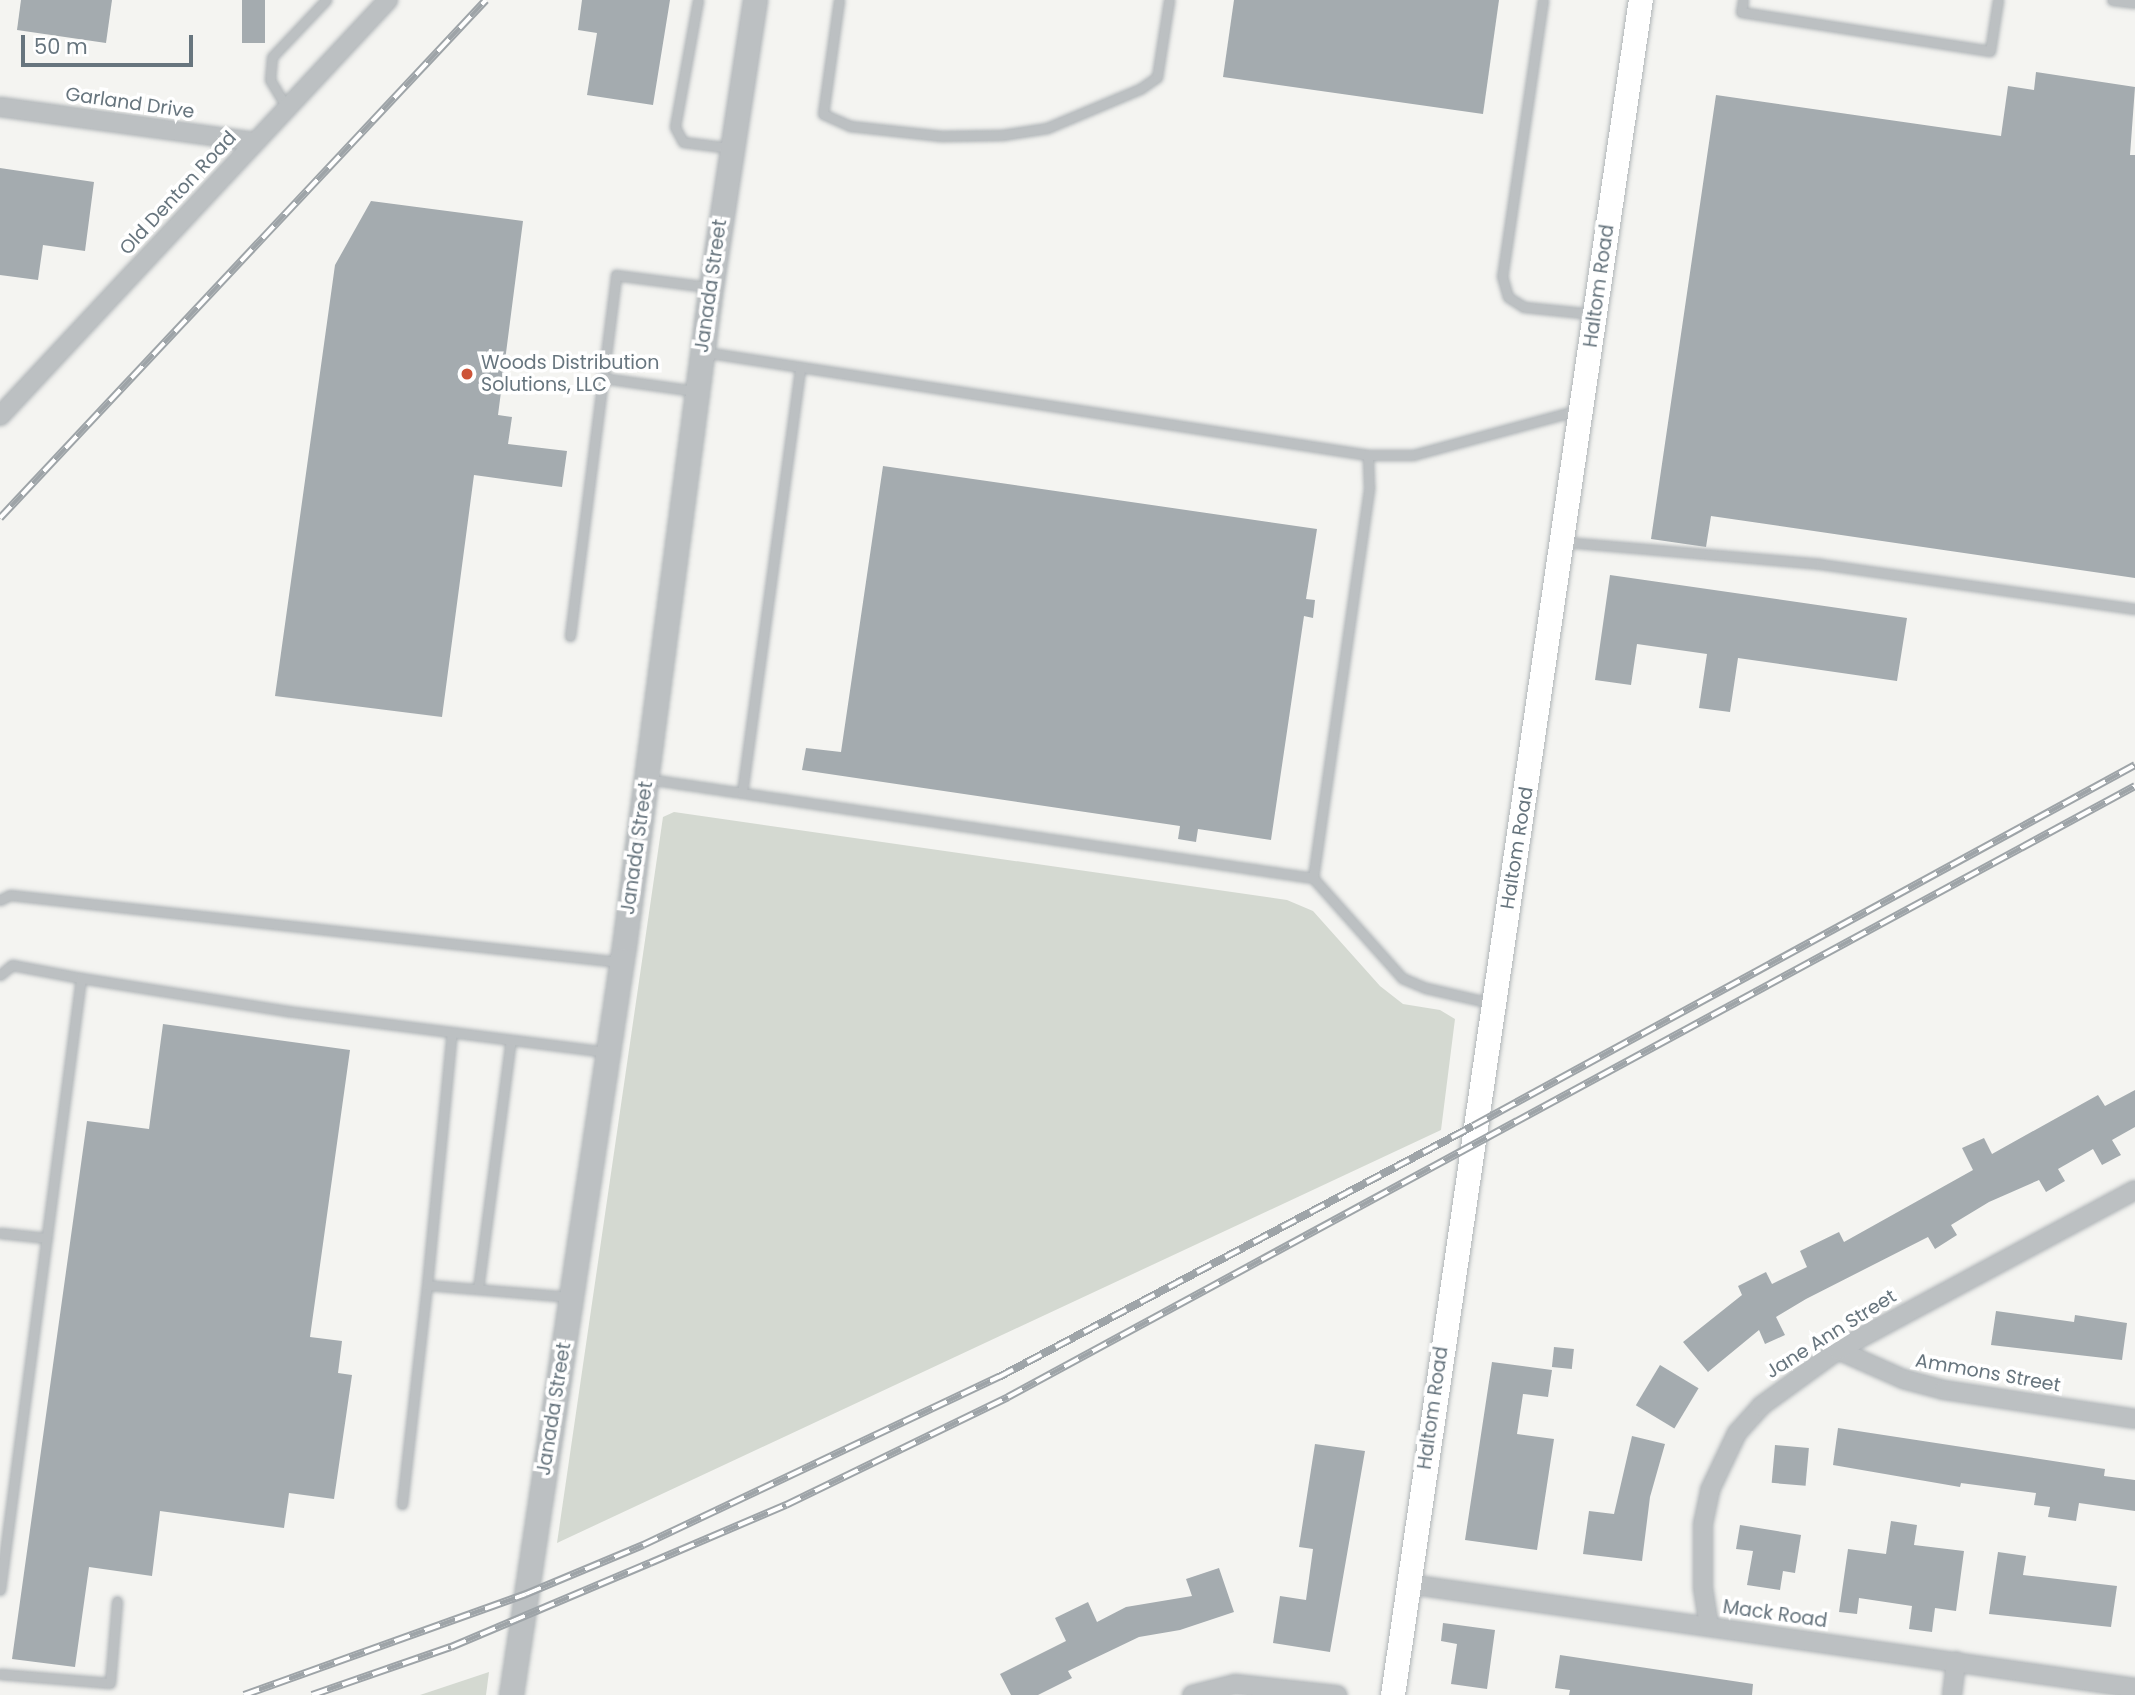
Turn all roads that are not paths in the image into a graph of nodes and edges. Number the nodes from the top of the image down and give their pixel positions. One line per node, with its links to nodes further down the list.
1 (326, 0): 14 (lane)
2 (388, 0): 14 (street, Old Denton Road)
3 (698, 0): 16 (lane)
4 (755, 0): 16 (street, Janada Street)
5 (839, 0): 6 (lane)
6 (1169, 0)
7 (1543, 0): 18 (lane)
8 (1641, 0): 18 (main road, Haltom Road)
9 (1743, 0): 10 (lane)
10 (1998, 0)
11 (2112, 0): 12 (lane)
12 (2135, 4)
13 (0, 107): 15 (street, Garland Drive)
14 (287, 108): 15 (street, Old Denton Road)
15 (255, 142): 24 (street, Old Denton Road)
16 (731, 148): 17 (street, Janada Street)
17 (711, 288): 19 (street, Janada Street); 21 (lane)
18 (1595, 314): 23 (main road, Haltom Road)
19 (702, 352): 20 (lane); 22 (street, Janada Street)
20 (800, 367): 25 (lane); 30 (lane)
21 (603, 378): 22 (lane); 28 (lane)
22 (697, 391): 29 (street, Janada Street)
23 (1581, 409): 25 (lane); 26 (main road, Haltom Road)
24 (0, 416)
25 (1368, 455): 31 (lane)
26 (1563, 542): 27 (lane); 36 (main road, Haltom Road)
27 (2135, 609)
28 (570, 636)
29 (646, 778): 30 (lane); 33 (street, Janada Street)
30 (742, 793): 31 (lane)
31 (1313, 878): 36 (lane)
32 (0, 900): 33 (lane)
33 (621, 962): 39 (street, Janada Street)
34 (0, 975): 35 (lane)
35 (81, 978): 37 (lane); 42 (lane)
36 (1493, 1003): 49 (main road, Haltom Road)
37 (452, 1032): 38 (lane); 43 (lane)
38 (511, 1040): 39 (lane); 44 (lane)
39 (608, 1052): 45 (street, Janada Street)
40 (2135, 1190): 46 (street, Jane Ann Street)
41 (0, 1233): 42 (lane)
42 (47, 1238): 50 (lane)
43 (427, 1285): 44 (lane); 48 (lane)
44 (478, 1289): 45 (lane)
45 (571, 1298): 57 (street, Janada Street)
46 (1838, 1350): 47 (street, Ammons Street); 52 (street, Jane Ann Street)
47 (2135, 1419)
48 (402, 1504)
49 (1408, 1584): 52 (street, Mack Road); 60 (main road, Haltom Road)
50 (0, 1590)
51 (117, 1601): 54 (lane)
52 (1709, 1626): 53 (street, Mack Road)
53 (1956, 1661): 56 (street, Mack Road); 61 (street)
54 (0, 1674)
55 (2135, 1688): 56 (street, Mack Road)
56 (2097, 1689)
57 (511, 1695)
58 (1192, 1695): 59 (street)
59 (1337, 1695)
60 (1393, 1695)
61 (1952, 1695)

